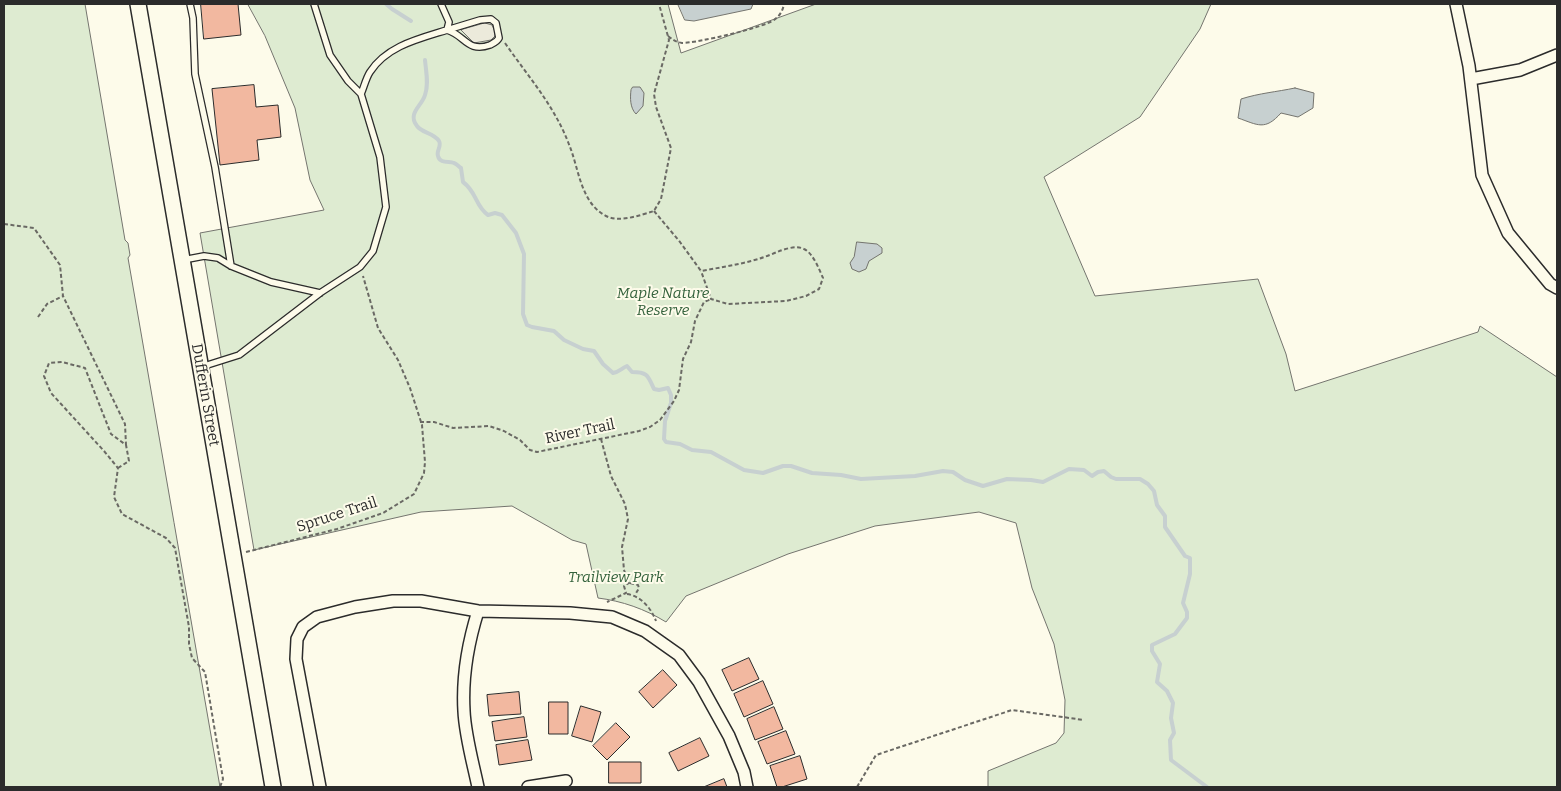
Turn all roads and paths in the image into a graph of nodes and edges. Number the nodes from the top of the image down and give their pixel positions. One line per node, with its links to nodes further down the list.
1 (138, 4): 16 (main road, Dufferin Street)
2 (190, 4): 17 (lane)
3 (314, 4): 13 (lane)
4 (442, 4): 8 (lane)
5 (659, 4): 10 (path)
6 (784, 4): 10 (path)
7 (1456, 4): 12 (street)
8 (446, 30): 9 (lane); 9 (lane); 13 (lane)
9 (499, 35): 14 (path)
10 (668, 36): 14 (path)
11 (1557, 56): 12 (street)
12 (1471, 79): 20 (street)
13 (361, 94): 18 (lane)
14 (654, 211): 19 (path)
15 (4, 224): 22 (path)
16 (181, 260): 17 (lane); 25 (main road, Dufferin Street)
17 (231, 266): 21 (lane)
18 (360, 267): 21 (lane); 26 (path, Spruce Trail)
19 (701, 270): 23 (path); 23 (path)
20 (1557, 288)
21 (320, 293): 25 (lane)
22 (63, 296): 24 (path); 28 (path)
23 (711, 298): 27 (path, River Trail)
24 (38, 317)
25 (201, 367): 30 (main road, Dufferin Street)
26 (420, 422): 27 (path, River Trail); 30 (path, Spruce Trail)
27 (601, 439): 31 (path)
28 (126, 445): 29 (path); 29 (path)
29 (118, 468): 39 (path)
30 (233, 555): 40 (main road, Dufferin Street)
31 (629, 583): 32 (path); 33 (path)
32 (626, 593): 33 (path); 34 (path)
33 (635, 595): 36 (path)
34 (607, 602)
35 (478, 611): 41 (street); 42 (street); 44 (street)
36 (656, 621)
37 (1084, 720): 45 (path)
38 (566, 781): 43 (street)
39 (220, 787)
40 (273, 787)
41 (320, 787)
42 (478, 787)
43 (528, 787)
44 (747, 787)
45 (857, 787)

